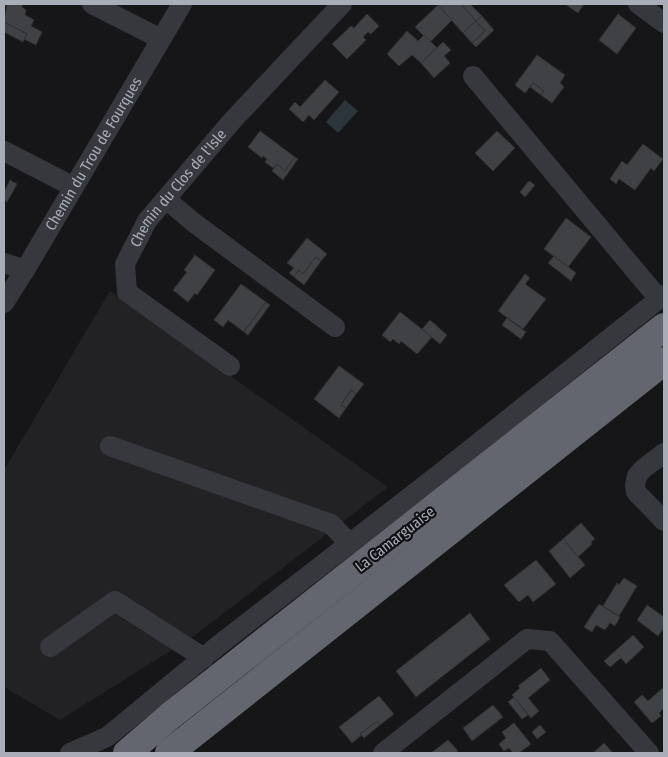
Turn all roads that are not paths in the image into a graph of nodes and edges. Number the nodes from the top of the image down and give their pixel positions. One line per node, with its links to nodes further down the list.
1 (92, 4): 6 (street)
2 (182, 4): 6 (street, Chemin du Trou de Fourques)
3 (342, 4): 10 (street, Chemin du Clos de l'Isle)
4 (638, 4): 5 (street)
5 (664, 23)
6 (161, 39): 9 (street, Chemin du Trou de Fourques)
7 (473, 76): 13 (street)
8 (4, 151): 9 (street)
9 (74, 188): 12 (street, Chemin du Trou de Fourques)
10 (166, 199): 15 (street); 18 (street, Chemin du Clos de l'Isle)
11 (4, 263): 12 (street)
12 (25, 270): 14 (street, Chemin du Trou de Fourques)
13 (662, 297): 22 (street)
14 (4, 303)
15 (335, 327)
16 (664, 327): 26 (highway, La Camarguaise)
17 (664, 361): 27 (highway, La Camarguaise)
18 (230, 366)
19 (110, 446): 22 (street)
20 (664, 453): 21 (street)
21 (664, 521)
22 (350, 544): 24 (street)
23 (50, 647): 24 (street)
24 (204, 658): 25 (street)
25 (70, 753)
26 (127, 753)
27 (168, 753)
28 (384, 753): 29 (street)
29 (649, 753)

